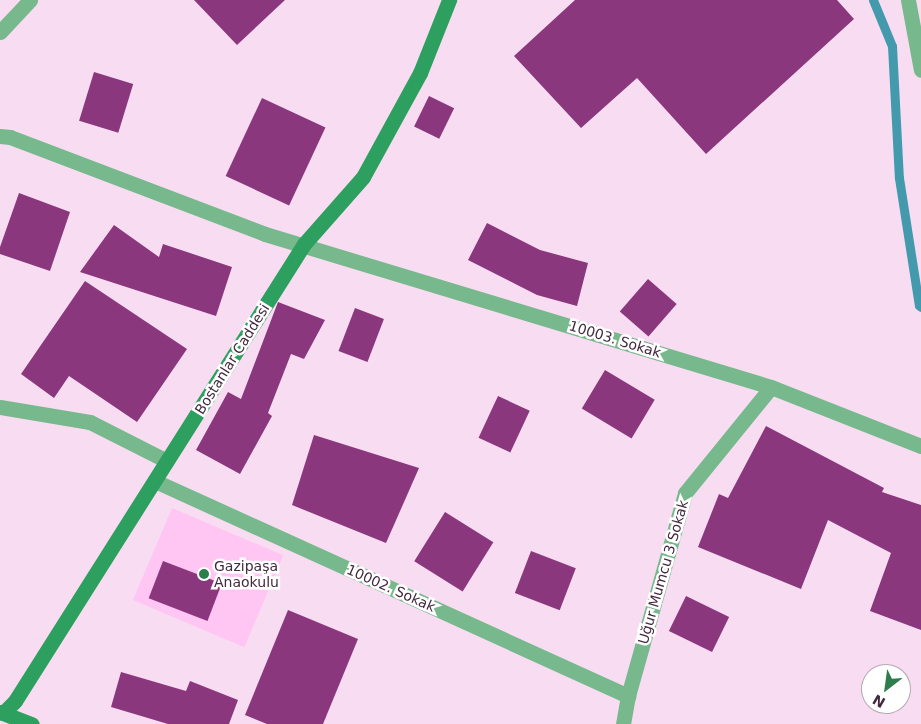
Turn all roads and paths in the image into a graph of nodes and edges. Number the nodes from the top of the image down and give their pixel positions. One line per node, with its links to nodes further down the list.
1 (30, 0): 4 (street)
2 (449, 0): 7 (street, Bostanlar Caddesi)
3 (908, 0): 5 (street)
4 (0, 32)
5 (921, 70)
6 (0, 136): 7 (street, 10003. Sokak)
7 (304, 244): 8 (street, 10003. Sokak); 11 (street, Bostanlar Caddesi)
8 (771, 387): 10 (street, 10003. Sokak); 13 (street, Uğur Mumcu 3 Sokak)
9 (0, 407): 11 (street)
10 (921, 446)
11 (167, 460): 12 (street, Bostanlar Caddesi)
12 (154, 481): 13 (street, 10002. Sokak); 14 (street, Bostanlar Caddesi)
13 (628, 696): 16 (street, Uğur Mumcu 3 Sokak)
14 (2, 712): 15 (street)
15 (32, 724)
16 (623, 724)

